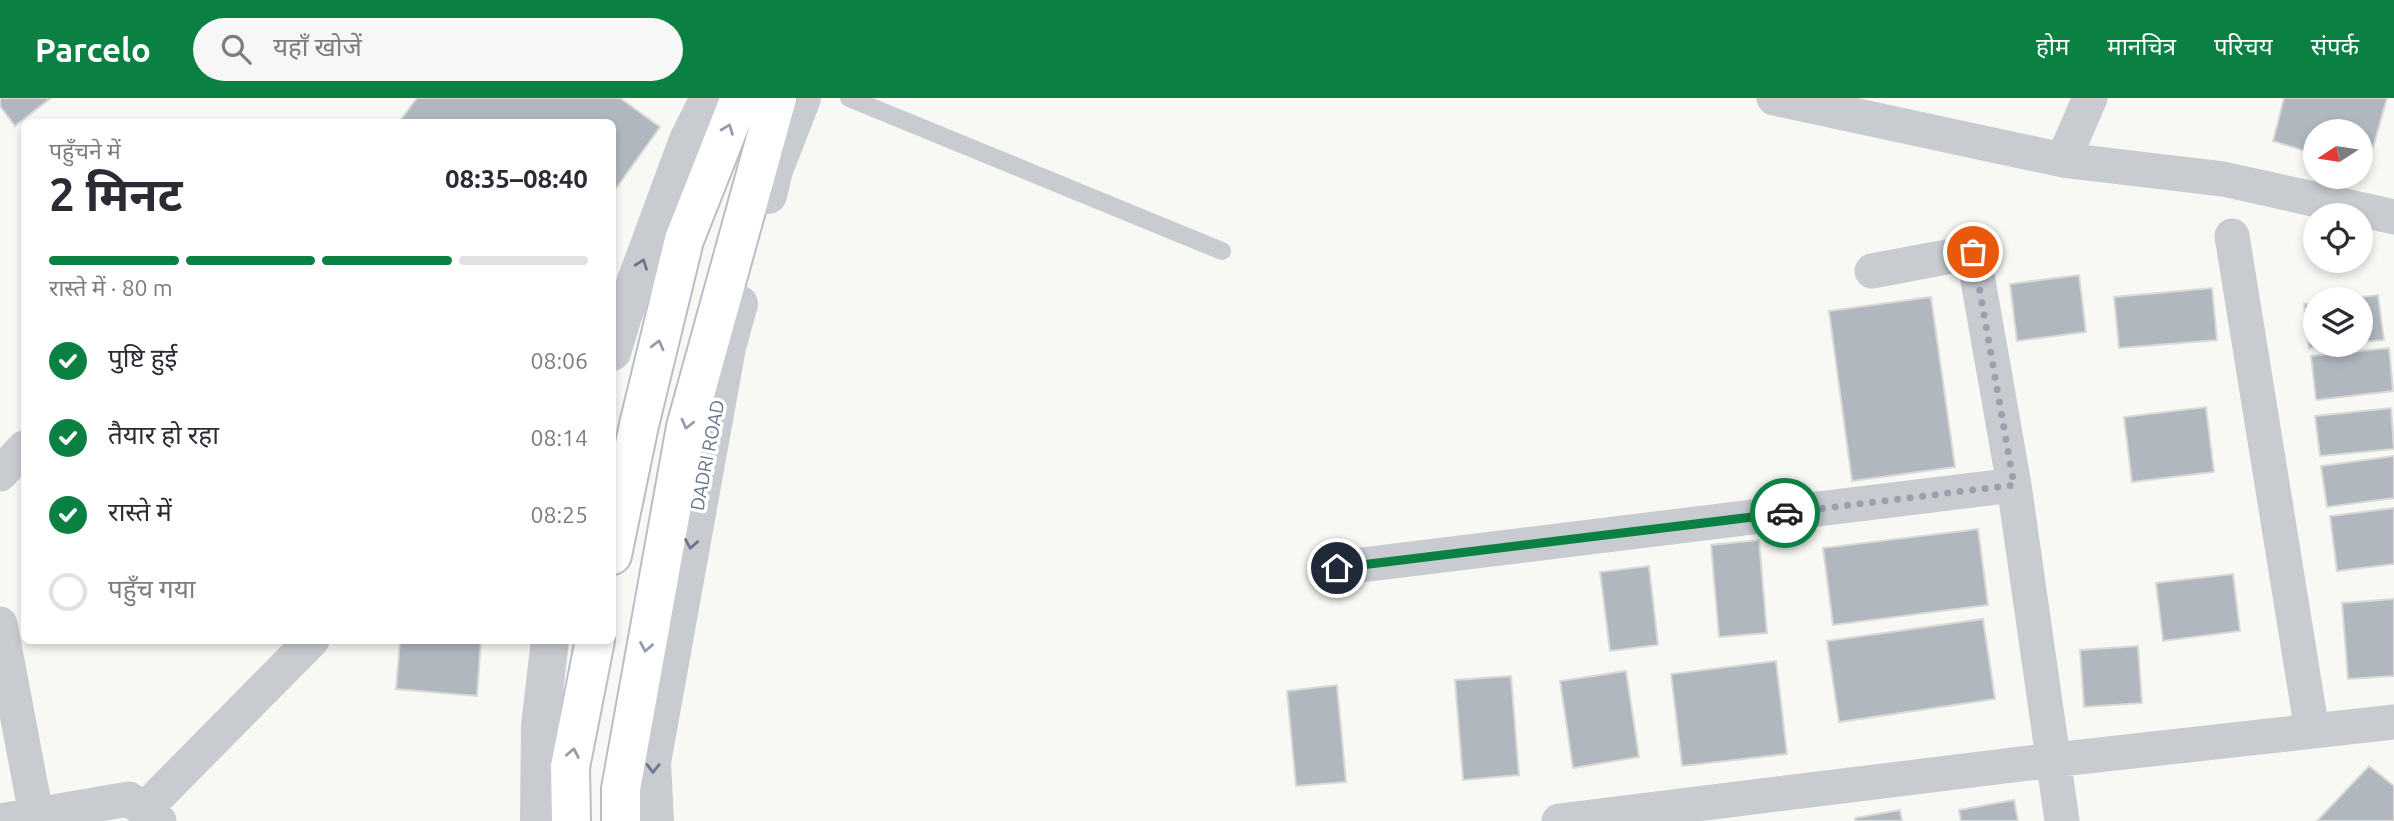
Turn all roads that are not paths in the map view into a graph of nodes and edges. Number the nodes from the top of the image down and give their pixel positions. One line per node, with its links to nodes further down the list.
1 (709, 98): 13 (street, one-way to 1)
2 (740, 98): 17 (main road, one-way to 2)
3 (777, 98): 31 (main road, one-way to 31)
4 (802, 98): 32 (street, DADRI ROAD, one-way to 32)
5 (849, 98): 11 (lane)
6 (1774, 98): 8 (street)
7 (2090, 98): 8 (street)
8 (2063, 160): 9 (street)
9 (2394, 217)
10 (2232, 236): 24 (street)
11 (1222, 251)
12 (1872, 271): 16 (street)
13 (616, 339)
14 (21, 451): 15 (street)
15 (0, 474)
16 (2014, 485): 18 (street); 25 (street)
17 (616, 536)
18 (1337, 568)
19 (0, 624): 26 (street)
20 (308, 644): 27 (street)
21 (550, 644): 29 (street)
22 (594, 644): 30 (main road, one-way to 22)
23 (2394, 722): 24 (street)
24 (2312, 731): 25 (street)
25 (2053, 761): 33 (street); 34 (street)
26 (36, 814): 27 (street); 28 (street)
27 (152, 815)
28 (0, 821)
29 (540, 821)
30 (571, 821)
31 (621, 821)
32 (655, 821)
33 (1559, 821)
34 (2062, 821)

